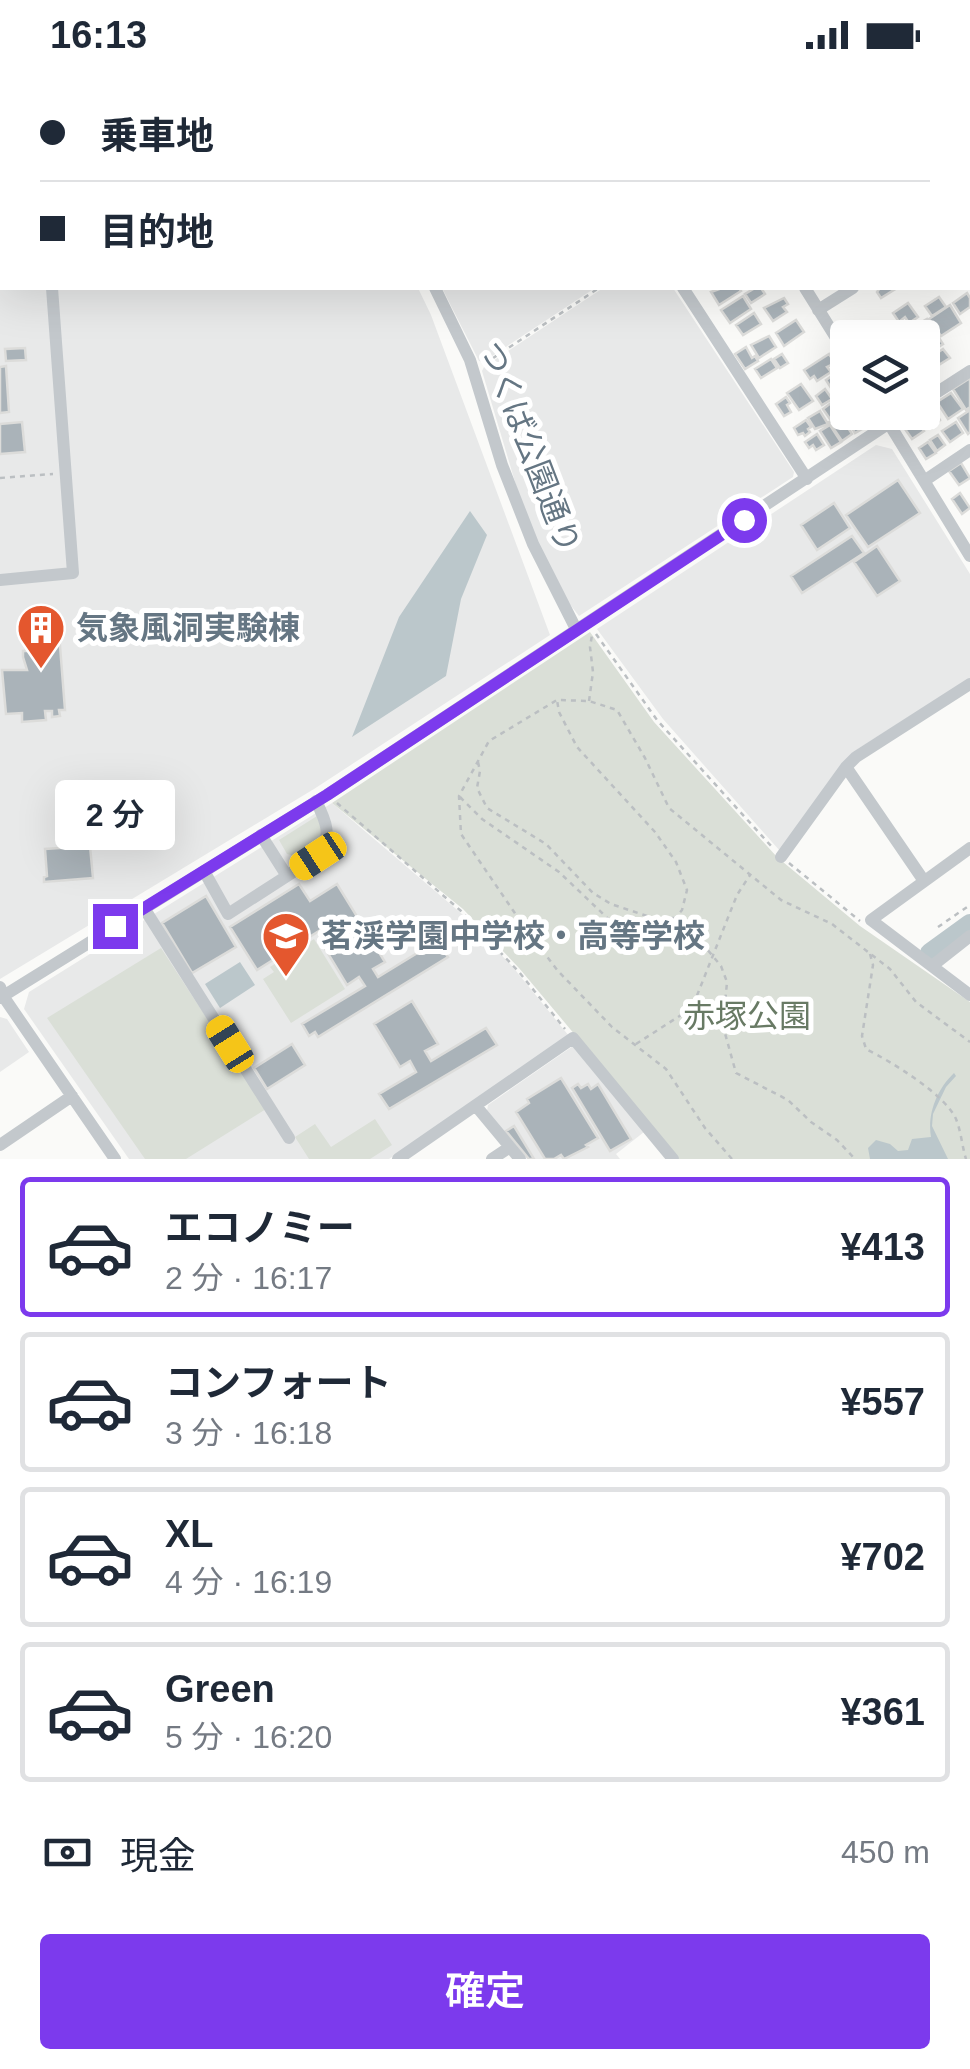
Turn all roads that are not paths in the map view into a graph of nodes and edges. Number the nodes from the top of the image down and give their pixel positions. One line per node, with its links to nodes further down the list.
1 (52, 290): 17 (street)
2 (436, 290): 18 (street, つくば公園通り)
3 (684, 290): 13 (street)
4 (806, 290): 6 (street)
5 (850, 290): 6 (street)
6 (818, 310): 7 (street)
7 (830, 329)
8 (970, 371): 9 (street)
9 (940, 390)
10 (870, 430): 13 (street)
11 (893, 430): 14 (street)
12 (970, 450): 14 (street)
13 (807, 478): 21 (street)
14 (924, 481): 15 (street)
15 (964, 533): 16 (street)
16 (970, 556)
17 (0, 580)
18 (574, 625)
19 (970, 684): 20 (street)
20 (846, 768): 24 (street); 27 (street)
21 (316, 801): 22 (street); 26 (street)
22 (261, 835): 25 (street); 26 (street)
23 (970, 848): 27 (street)
24 (781, 857)
25 (204, 871): 26 (street); 28 (street)
26 (287, 876)
27 (924, 881): 30 (street)
28 (144, 908): 31 (street); 35 (street)
29 (970, 936): 30 (street)
30 (932, 966): 32 (street)
31 (1, 993): 33 (street)
32 (970, 996)
33 (72, 1096): 36 (street); 38 (street)
34 (476, 1106): 37 (street); 39 (street); 42 (street)
35 (289, 1138)
36 (0, 1145)
37 (510, 1147): 40 (street); 41 (street)
38 (115, 1159)
39 (398, 1159)
40 (492, 1159)
41 (520, 1159)
42 (673, 1159)

